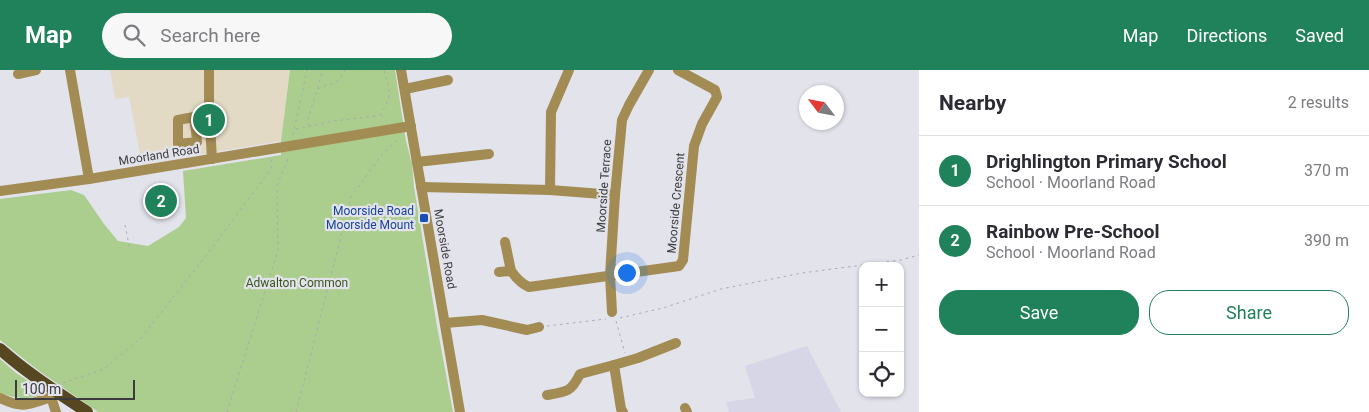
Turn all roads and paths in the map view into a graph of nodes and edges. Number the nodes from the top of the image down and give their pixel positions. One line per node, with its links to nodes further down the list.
1 (36, 70): 12 (street)
2 (70, 70): 26 (street)
3 (209, 70): 19 (street)
4 (307, 70): 20 (path)
5 (323, 70): 15 (path)
6 (345, 70): 15 (path)
7 (384, 70): 16 (path)
8 (402, 70): 14 (street, Moorside Road)
9 (569, 70): 28 (street)
10 (648, 70): 30 (street, Moorside Terrace)
11 (678, 70): 37 (street, Moorside Crescent)
12 (18, 74)
13 (448, 80): 14 (street)
14 (405, 89): 17 (street, Moorside Road)
15 (317, 90): 16 (path)
16 (309, 126): 20 (path)
17 (411, 126): 21 (street, Moorland Road); 25 (street, Moorside Road); 52 (path)
18 (196, 130): 19 (street)
19 (210, 130): 24 (street)
20 (294, 130): 21 (path)
21 (293, 146): 22 (street, Moorland Road); 51 (path)
22 (271, 150): 24 (street, Moorland Road); 46 (path)
23 (489, 154): 25 (street)
24 (212, 159): 26 (street, Moorland Road)
25 (418, 162): 27 (street, Moorside Road)
26 (89, 179): 29 (street, Moorland Road)
27 (421, 187): 28 (street); 40 (street, Moorside Road)
28 (550, 190): 30 (street)
29 (0, 191)
30 (615, 195): 37 (street, Moorside Terrace)
31 (125, 225): 33 (path)
32 (505, 242): 35 (street)
33 (128, 251)
34 (919, 255): 44 (path)
35 (511, 271): 36 (street); 37 (street, Moorside Crescent)
36 (499, 272)
37 (610, 275): 38 (street, Moorside Terrace)
38 (612, 312)
39 (605, 320): 41 (path)
40 (445, 323): 41 (street); 53 (street, Moorside Road)
41 (539, 327)
42 (676, 343): 44 (street)
43 (0, 349): 46 (main road)
44 (627, 361): 45 (street)
45 (614, 365): 47 (street); 54 (street)
46 (54, 394): 48 (street); 49 (street); 50 (main road)
47 (547, 395)
48 (0, 398)
49 (56, 412)
50 (87, 412)
51 (227, 412)
52 (296, 412)
53 (460, 412)
54 (623, 412)

